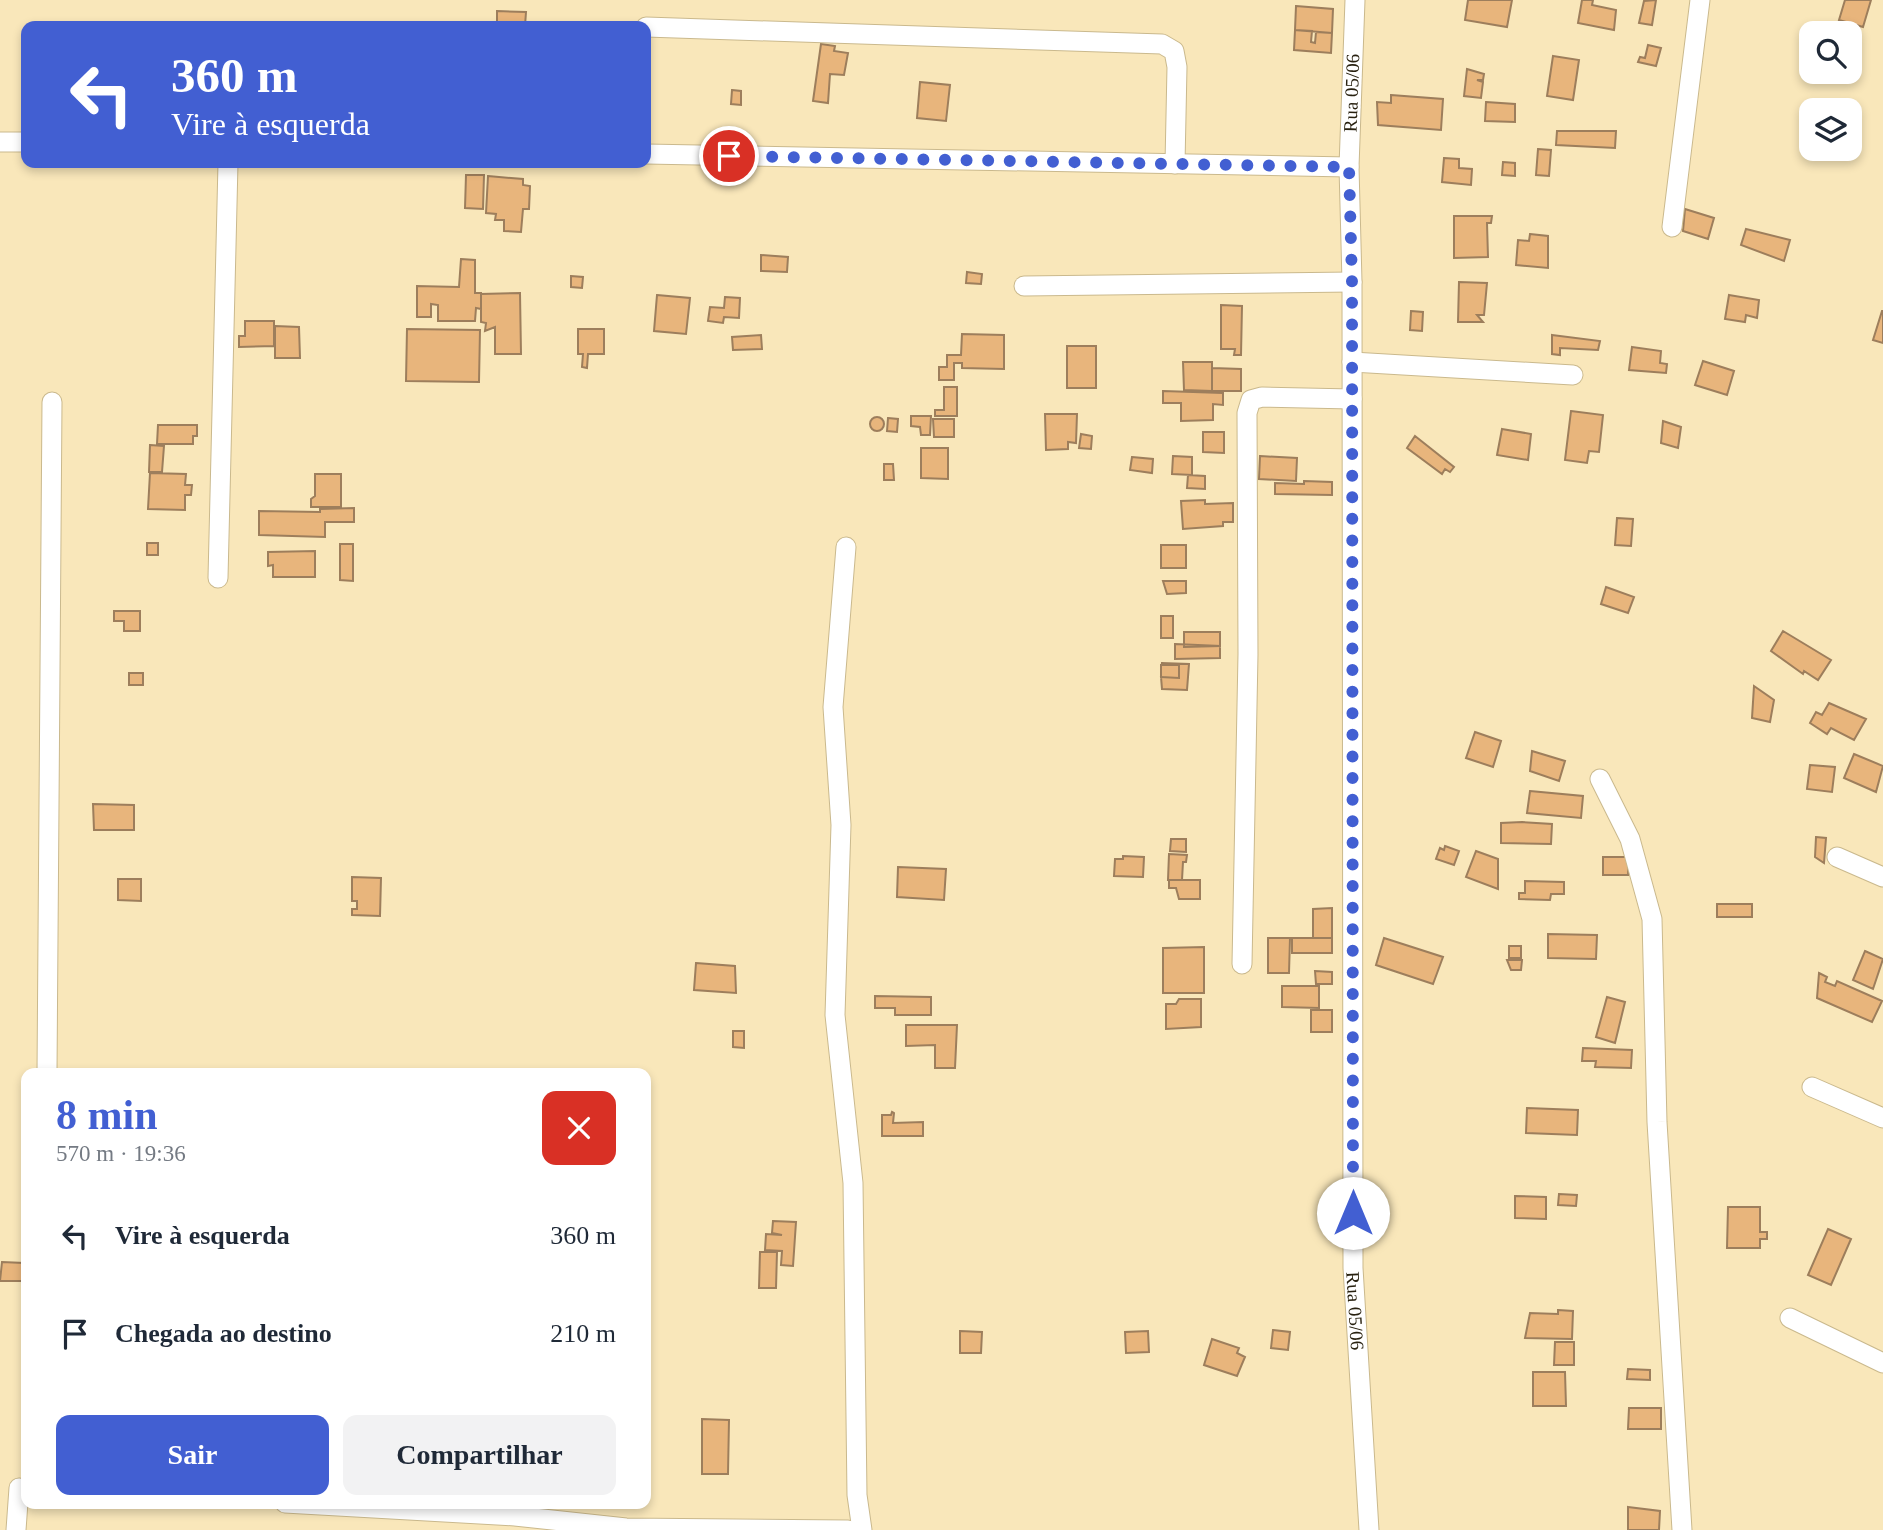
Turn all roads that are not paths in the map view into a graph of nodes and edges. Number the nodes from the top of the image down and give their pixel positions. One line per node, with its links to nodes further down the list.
1 (1355, 0): 8 (street, Rua 05/06)
2 (1700, 0): 10 (street)
3 (651, 27): 7 (street)
4 (0, 142): 5 (street)
5 (21, 142)
6 (651, 154): 7 (street)
7 (1175, 164): 8 (street)
8 (1349, 167): 11 (street, Rua 05/06)
9 (228, 168): 18 (street)
10 (1672, 227)
11 (1352, 282): 12 (street); 13 (street, Rua 05/06)
12 (1024, 286)
13 (1352, 362): 14 (street); 15 (street, Rua 05/06)
14 (1573, 375)
15 (1352, 399): 22 (street); 35 (street, Rua 05/06)
16 (52, 402): 23 (street)
17 (846, 547): 34 (street)
18 (218, 579)
19 (1600, 779): 36 (street)
20 (1837, 857): 21 (street)
21 (1883, 877)
22 (1242, 964)
23 (47, 1068)
24 (1812, 1087): 25 (street)
25 (1883, 1118)
26 (1790, 1318): 27 (street)
27 (1883, 1363)
28 (15, 1488): 32 (street)
29 (354, 1509): 30 (street)
30 (515, 1523): 31 (street)
31 (797, 1529): 33 (street)
32 (16, 1530)
33 (848, 1530)
34 (862, 1530)
35 (1369, 1530)
36 (1682, 1530)

